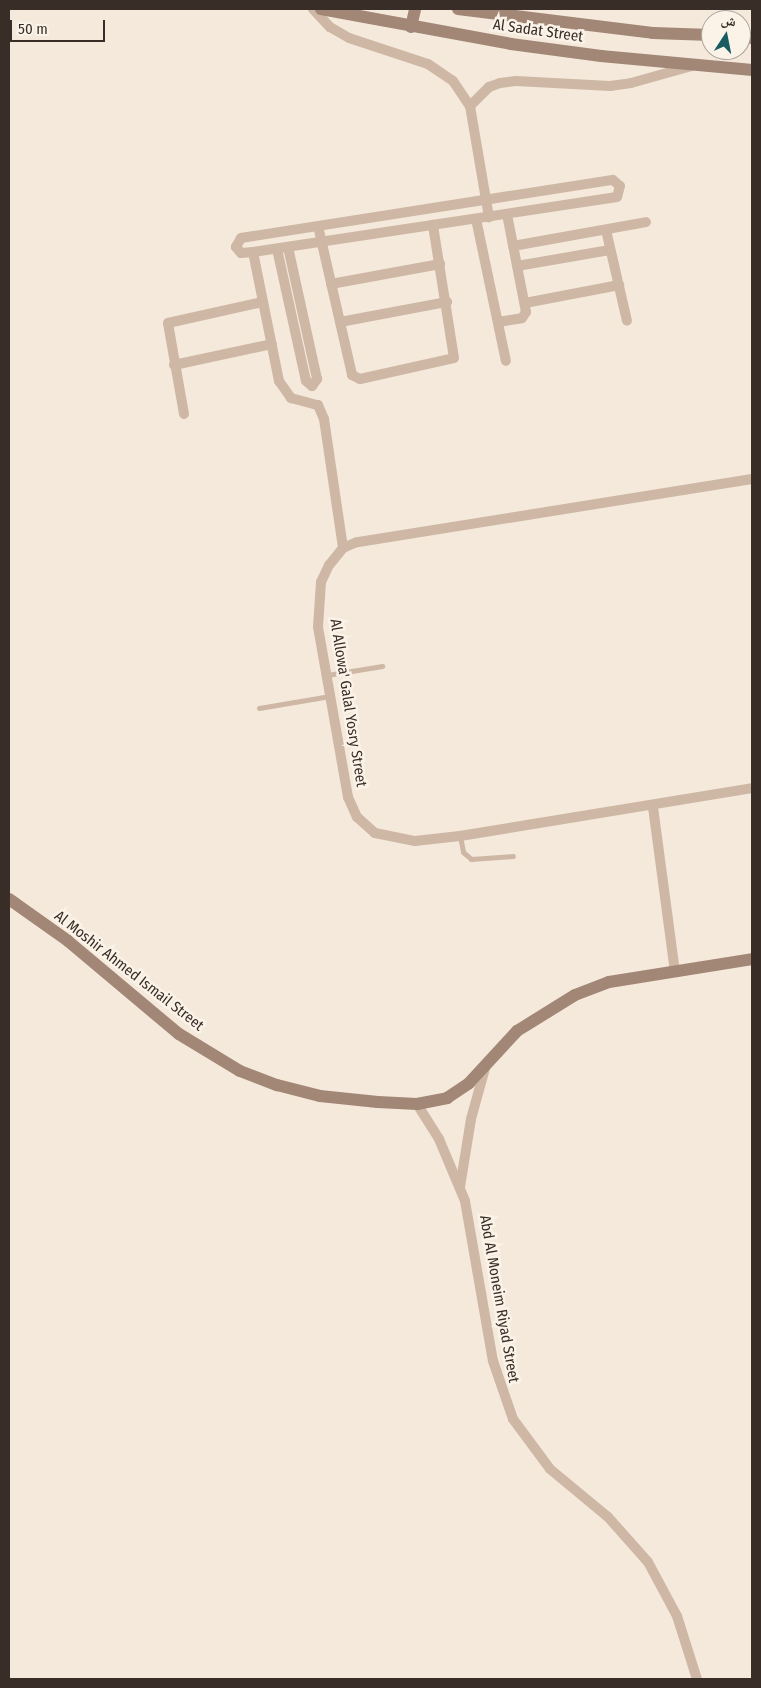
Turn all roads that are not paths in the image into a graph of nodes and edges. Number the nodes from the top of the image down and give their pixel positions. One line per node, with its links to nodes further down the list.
1 (313, 9): 9 (street)
2 (321, 9): 5 (street, Al Sadat Street)
3 (414, 9): 5 (street)
4 (458, 9): 6 (street, Al Sadat Street)
5 (411, 27): 7 (street, Al Sadat Street)
6 (701, 35)
7 (694, 65): 8 (street, Al Sadat Street); 9 (street)
8 (752, 70)
9 (470, 106): 10 (street)
10 (485, 199): 11 (street); 12 (street); 16 (street)
11 (508, 214): 12 (street); 19 (street)
12 (489, 217): 13 (street)
13 (476, 219): 15 (street); 33 (street)
14 (646, 222): 17 (street)
15 (433, 225): 18 (street); 24 (street)
16 (318, 226): 18 (street); 23 (street)
17 (606, 230): 19 (street); 22 (street)
18 (322, 242): 20 (street); 26 (street)
19 (514, 246): 25 (street)
20 (288, 247): 21 (street); 21 (street)
21 (277, 249): 23 (street)
22 (610, 250): 25 (street); 27 (street)
23 (253, 252): 28 (street)
24 (440, 264): 26 (street); 29 (street)
25 (517, 266): 30 (street)
26 (332, 284): 32 (street)
27 (619, 284): 30 (street); 31 (street)
28 (263, 302): 34 (street); 36 (street)
29 (447, 302): 32 (street); 32 (street)
30 (525, 302): 33 (street)
31 (627, 321)
32 (340, 322)
33 (498, 322): 35 (street)
34 (272, 344): 36 (street); 39 (street)
35 (506, 361)
36 (174, 365): 37 (street)
37 (184, 414)
38 (752, 479): 39 (street)
39 (343, 548): 41 (street, Al Allowa' Galal Yosry Street)
40 (382, 666): 41 (lane)
41 (326, 675): 42 (street, Al Allowa' Galal Yosry Street)
42 (330, 696): 43 (lane); 46 (street, Al Allowa' Galal Yosry Street)
43 (259, 708)
44 (752, 788): 45 (street, Al Allowa' Galal Yosry Street)
45 (652, 807): 46 (street, Al Allowa' Galal Yosry Street); 50 (street)
46 (460, 836): 47 (lane)
47 (513, 856)
48 (9, 899): 52 (street, Al Moshir Ahmed Ismail Street)
49 (752, 959): 50 (street, Al Moshir Ahmed Ismail Street)
50 (675, 972): 51 (street, Al Moshir Ahmed Ismail Street)
51 (486, 1065): 52 (street, Al Moshir Ahmed Ismail Street); 53 (street, Abd Al Moneim Riyad Street)
52 (417, 1104): 53 (street, Abd Al Moneim Riyad Street)
53 (460, 1188): 54 (street, Abd Al Moneim Riyad Street)
54 (697, 1679)

